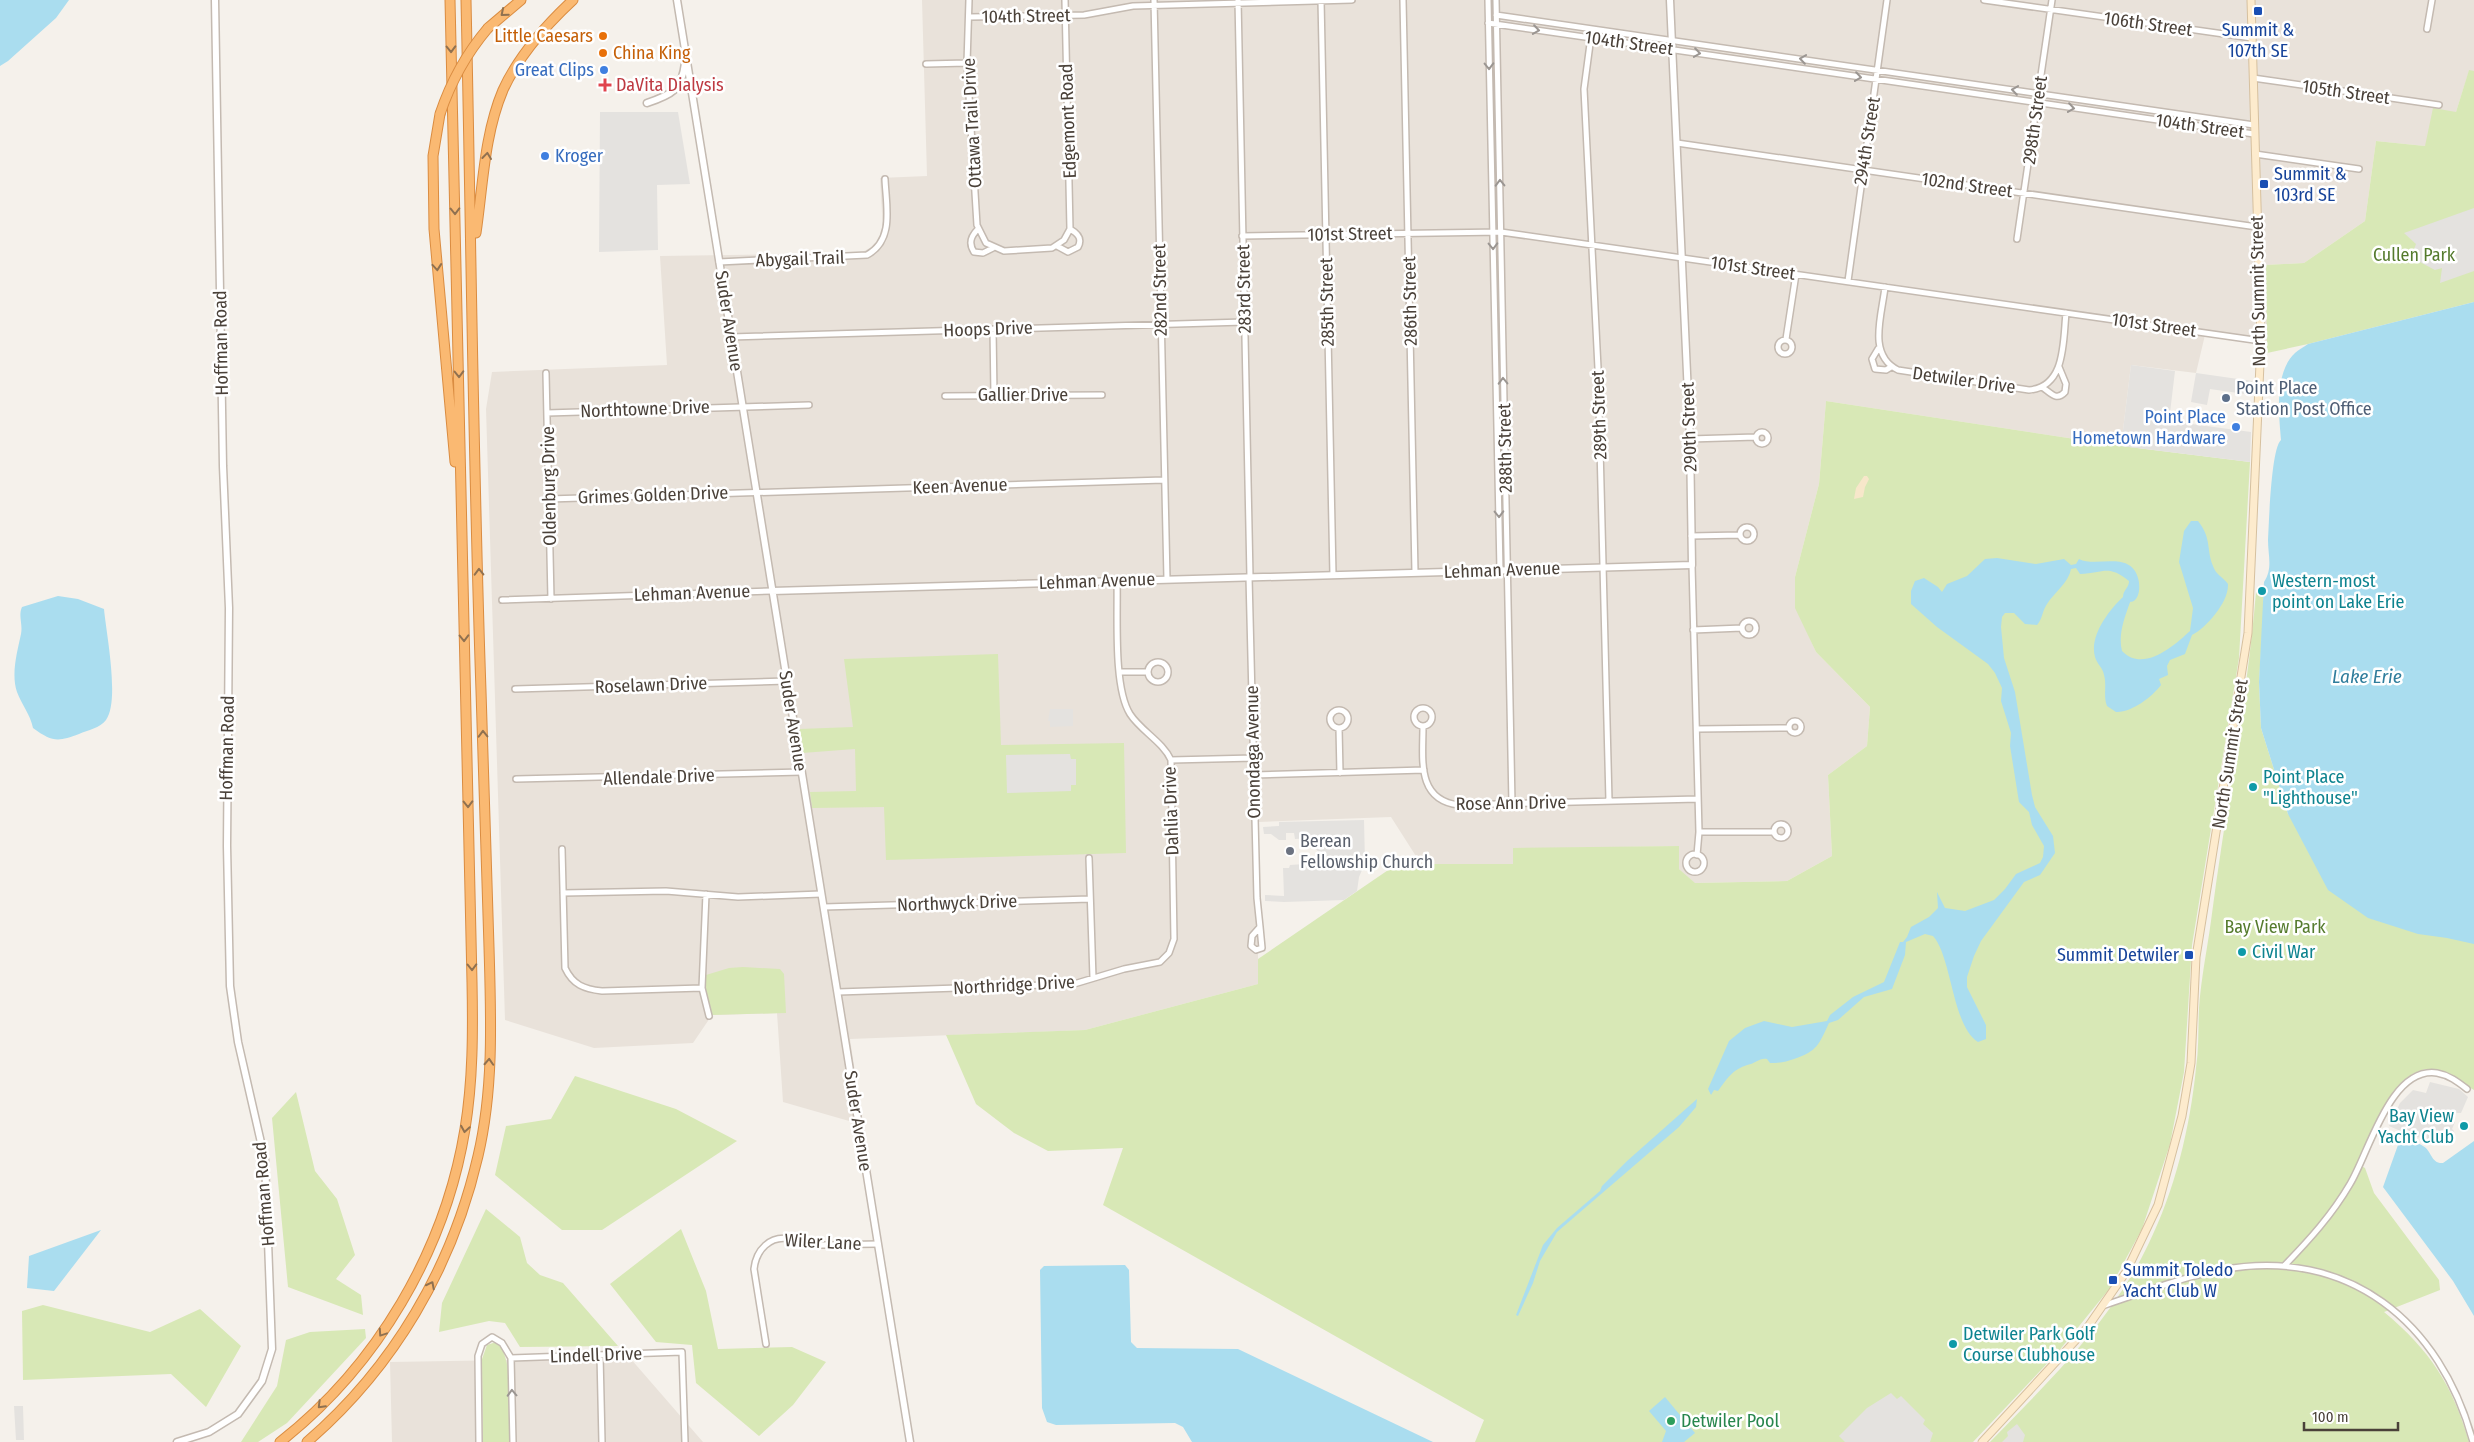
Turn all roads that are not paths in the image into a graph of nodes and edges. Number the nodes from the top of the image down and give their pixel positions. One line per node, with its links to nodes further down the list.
1 (215, 0): 163 (street, Hoffman Road)
2 (450, 0): 105 (highway, one-way to 105)
3 (466, 0): 74 (highway)
4 (521, 0): 105 (highway, one-way to 105, bridge)
5 (574, 0): 74 (highway, one-way to 5)
6 (677, 0): 34 (street, Suder Avenue)
7 (969, 0): 25 (street, Ottawa Trail Drive)
8 (1065, 0): 23 (street, Edgemont Road)
9 (1321, 0): 10 (street, 104th Street); 20 (street, 104th Street); 68 (street, 285th Street)
10 (1352, 0)
11 (1403, 0): 66 (street, 286th Street)
12 (1488, 0): 26 (street, 288th Street)
13 (1496, 0): 24 (street, 288th Street)
14 (1670, 0): 32 (street, 290th Street)
15 (1887, 0): 39 (street, 294th Street)
16 (1984, 0): 22 (street, 106th Street)
17 (2052, 0): 22 (street, 298th Street)
18 (2251, 0): 31 (main road, North Summit Street)
19 (2432, 0): 29 (street)
20 (1238, 2): 21 (street, 104th Street); 69 (street, 283rd Street)
21 (1154, 3): 23 (street, 104th Street); 82 (street, 282nd Street)
22 (2051, 10): 31 (street, 106th Street); 46 (street, 298th Street)
23 (1065, 15): 25 (street, 104th Street); 64 (street, Edgemont Road)
24 (1496, 15): 27 (street, 288th Street); 28 (street, 104th Street)
25 (969, 17): 36 (street, Ottawa Trail Drive)
26 (1488, 23): 27 (street, 104th Street); 44 (street, 288th Street, one-way to 44)
27 (1496, 24): 30 (street, 104th Street, one-way to 30); 45 (street, 288th Street)
28 (1592, 29): 30 (street, 289th Street); 32 (street, 104th Street)
29 (2427, 29)
30 (1590, 38): 33 (street, 104th Street); 71 (street, 289th Street)
31 (2252, 38): 40 (main road, North Summit Street)
32 (1672, 40): 33 (street, 290th Street); 35 (street, 104th Street)
33 (1672, 50): 38 (street, 104th Street, one-way to 38); 54 (street, 290th Street)
34 (686, 54): 47 (street); 76 (street, Suder Avenue)
35 (1772, 55): 38 (street); 39 (street, 104th Street, one-way to 35)
36 (967, 63): 37 (street); 63 (street, Ottawa Trail Drive)
37 (926, 64)
38 (1771, 64): 41 (street, 104th Street, one-way to 41)
39 (1878, 70): 41 (street, 294th Street); 42 (street, 104th Street)
40 (2253, 78): 49 (street, 105th Street); 52 (main road, North Summit Street)
41 (1877, 79): 43 (street, 104th Street); 58 (street, 294th Street)
42 (1957, 82): 43 (street); 46 (street, 104th Street, one-way to 42)
43 (1955, 91): 48 (street, 104th Street)
44 (1490, 92): 45 (street); 56 (street, 288th Street)
45 (1498, 92): 57 (street, 288th Street)
46 (2038, 94): 48 (street, 298th Street); 50 (street, 104th Street)
47 (647, 103)
48 (2037, 103): 51 (street, 104th Street, one-way to 51); 61 (street, 298th Street)
49 (2439, 106)
50 (2146, 109): 51 (street, 104th Street); 52 (street, 104th Street)
51 (2145, 118): 53 (street, 104th Street)
52 (2254, 125): 53 (main road, North Summit Street)
53 (2254, 134): 55 (main road, North Summit Street)
54 (1677, 143): 58 (street, 102nd Street); 75 (street, 290th Street)
55 (2255, 154): 59 (street); 62 (main road, North Summit Street)
56 (1491, 160): 57 (street); 65 (street, 288th Street)
57 (1499, 160): 67 (street, 288th Street, one-way to 57)
58 (1862, 169): 61 (street, 102nd Street); 78 (street, 294th Street)
59 (2359, 169)
60 (885, 178): 76 (street, Abygail Trail)
61 (2024, 193): 62 (street, 102nd Street); 70 (street, 298th Street)
62 (2257, 227): 86 (main road, North Summit Street)
63 (978, 229): 73 (street, Ottawa Trail Drive); 73 (street)
64 (1070, 229): 72 (street, Edgemont Road); 72 (street)
65 (1492, 231): 66 (street, 101st Street); 67 (street, 101st Street); 87 (street, 288th Street, one-way to 87)
66 (1408, 232): 68 (street, 101st Street); 112 (street, 286th Street)
67 (1501, 232): 71 (street, 101st Street); 88 (street, 288th Street)
68 (1325, 234): 69 (street, 101st Street); 113 (street, 285th Street)
69 (1242, 236): 81 (street, 283rd Street)
70 (2017, 239)
71 (1592, 245): 75 (street, 101st Street); 109 (street, 289th Street)
72 (1057, 246): 73 (street)
73 (993, 248)
74 (472, 256): 165 (highway, one-way to 74)
75 (1682, 258): 77 (street, 101st Street); 101 (street, 290th Street)
76 (719, 262): 84 (street, Suder Avenue)
77 (1796, 274): 78 (street, 101st Street); 85 (street)
78 (1848, 282): 79 (street, 101st Street)
79 (1885, 287): 80 (street, 101st Street); 89 (street)
80 (2066, 313): 86 (street, 101st Street); 90 (street)
81 (1244, 322): 82 (street, Hoops Drive); 114 (street, 283rd Street)
82 (1161, 324): 83 (street, Hoops Drive); 102 (street, 282nd Street)
83 (993, 329): 84 (street, Hoops Drive); 94 (street)
84 (731, 337): 98 (street, Suder Avenue)
85 (1786, 340)
86 (2261, 341): 159 (main road, North Summit Street)
87 (1495, 345): 88 (street); 110 (street, 288th Street, one-way to 110)
88 (1503, 345): 111 (street, 288th Street, one-way to 88)
89 (1878, 349): 91 (street, Detwiler Drive); 91 (street)
90 (2059, 366): 93 (street, Detwiler Drive); 93 (street)
91 (1891, 367): 93 (street, Detwiler Drive)
92 (546, 373): 99 (street, Oldenburg Drive)
93 (2042, 387)
94 (994, 395): 95 (street, Gallier Drive); 96 (street, Gallier Drive)
95 (1102, 395)
96 (945, 396)
97 (809, 405): 98 (street)
98 (742, 406): 99 (street, Northtowne Drive); 103 (street, Suder Avenue)
99 (547, 413): 104 (street, Oldenburg Drive)
100 (1756, 437): 101 (street)
101 (1690, 439): 107 (street, 290th Street)
102 (1164, 480): 103 (street, Keen Avenue); 115 (street, 282nd Street)
103 (756, 492): 104 (street, Grimes Golden Drive); 117 (street, Suder Avenue)
104 (549, 499): 118 (street, Oldenburg Drive)
105 (462, 520): 164 (highway, one-way to 164)
106 (1740, 534): 107 (street)
107 (1692, 536): 108 (street, 290th Street)
108 (1692, 564): 109 (street, Lehman Avenue); 121 (street, 290th Street)
109 (1603, 567): 111 (street, Lehman Avenue); 138 (street, 289th Street)
110 (1500, 570): 111 (street, Lehman Avenue); 112 (street, Lehman Avenue)
111 (1508, 570): 139 (street, 288th Street)
112 (1415, 572): 113 (street, Lehman Avenue)
113 (1333, 575): 114 (street, Lehman Avenue)
114 (1249, 577): 115 (street, Lehman Avenue); 130 (street, Onondaga Avenue)
115 (1168, 579): 116 (street, Lehman Avenue)
116 (1117, 581): 117 (street, Lehman Avenue); 122 (street, Dahlia Drive)
117 (772, 590): 118 (street, Lehman Avenue); 124 (street, Suder Avenue)
118 (551, 599): 119 (street, Lehman Avenue)
119 (502, 600)
120 (1742, 628): 121 (street)
121 (1694, 630): 129 (street, 290th Street)
122 (1120, 672): 123 (street); 131 (street, Dahlia Drive)
123 (1148, 672): 123 (street)
124 (787, 680): 125 (street, Roselawn Drive); 133 (street, Suder Avenue)
125 (514, 689)
126 (1423, 726): 132 (street, Rose Ann Drive)
127 (1339, 728): 134 (street)
128 (1788, 728): 129 (street)
129 (1697, 729): 137 (street, 290th Street)
130 (1254, 758): 131 (street); 135 (street, Onondaga Avenue)
131 (1171, 760): 151 (street, Dahlia Drive)
132 (1424, 770): 134 (street); 139 (street, Rose Ann Drive)
133 (802, 772): 136 (street, Allendale Drive); 147 (street, Suder Avenue)
134 (1340, 773): 135 (street)
135 (1254, 775): 150 (street, Onondaga Avenue)
136 (516, 779)
137 (1698, 799): 138 (street, Rose Ann Drive); 140 (street, 290th Street)
138 (1609, 801): 139 (street, Rose Ann Drive)
139 (1512, 804)
140 (1699, 832): 141 (street); 143 (street, 290th Street)
141 (1774, 832)
142 (562, 849): 145 (street)
143 (1696, 855)
144 (1089, 858): 148 (street)
145 (563, 893): 146 (street); 153 (street)
146 (706, 894): 147 (street); 153 (street)
147 (822, 894): 149 (street, Suder Avenue)
148 (1090, 899): 149 (street, Northwyck Drive); 152 (street)
149 (824, 907): 154 (street, Suder Avenue)
150 (1260, 927)
151 (1174, 939): 152 (street, Northridge Drive)
152 (1093, 978): 154 (street, Northridge Drive)
153 (702, 988): 155 (street)
154 (838, 992): 157 (street, Suder Avenue)
155 (709, 1016)
156 (2467, 1089): 158 (street)
157 (878, 1244): 160 (street, Wiler Lane); 170 (street, Suder Avenue)
158 (2286, 1265): 159 (street); 172 (street)
159 (2105, 1305): 171 (main road, North Summit Street)
160 (766, 1344)
161 (600, 1355): 162 (street, Lindell Drive); 168 (street); 169 (street, Lindell Drive)
162 (511, 1358): 166 (street); 167 (street, one-way to 162)
163 (176, 1442)
164 (280, 1442)
165 (307, 1442)
166 (480, 1442)
167 (513, 1442)
168 (602, 1442)
169 (685, 1442)
170 (910, 1442)
171 (1982, 1442)
172 (2473, 1442)

